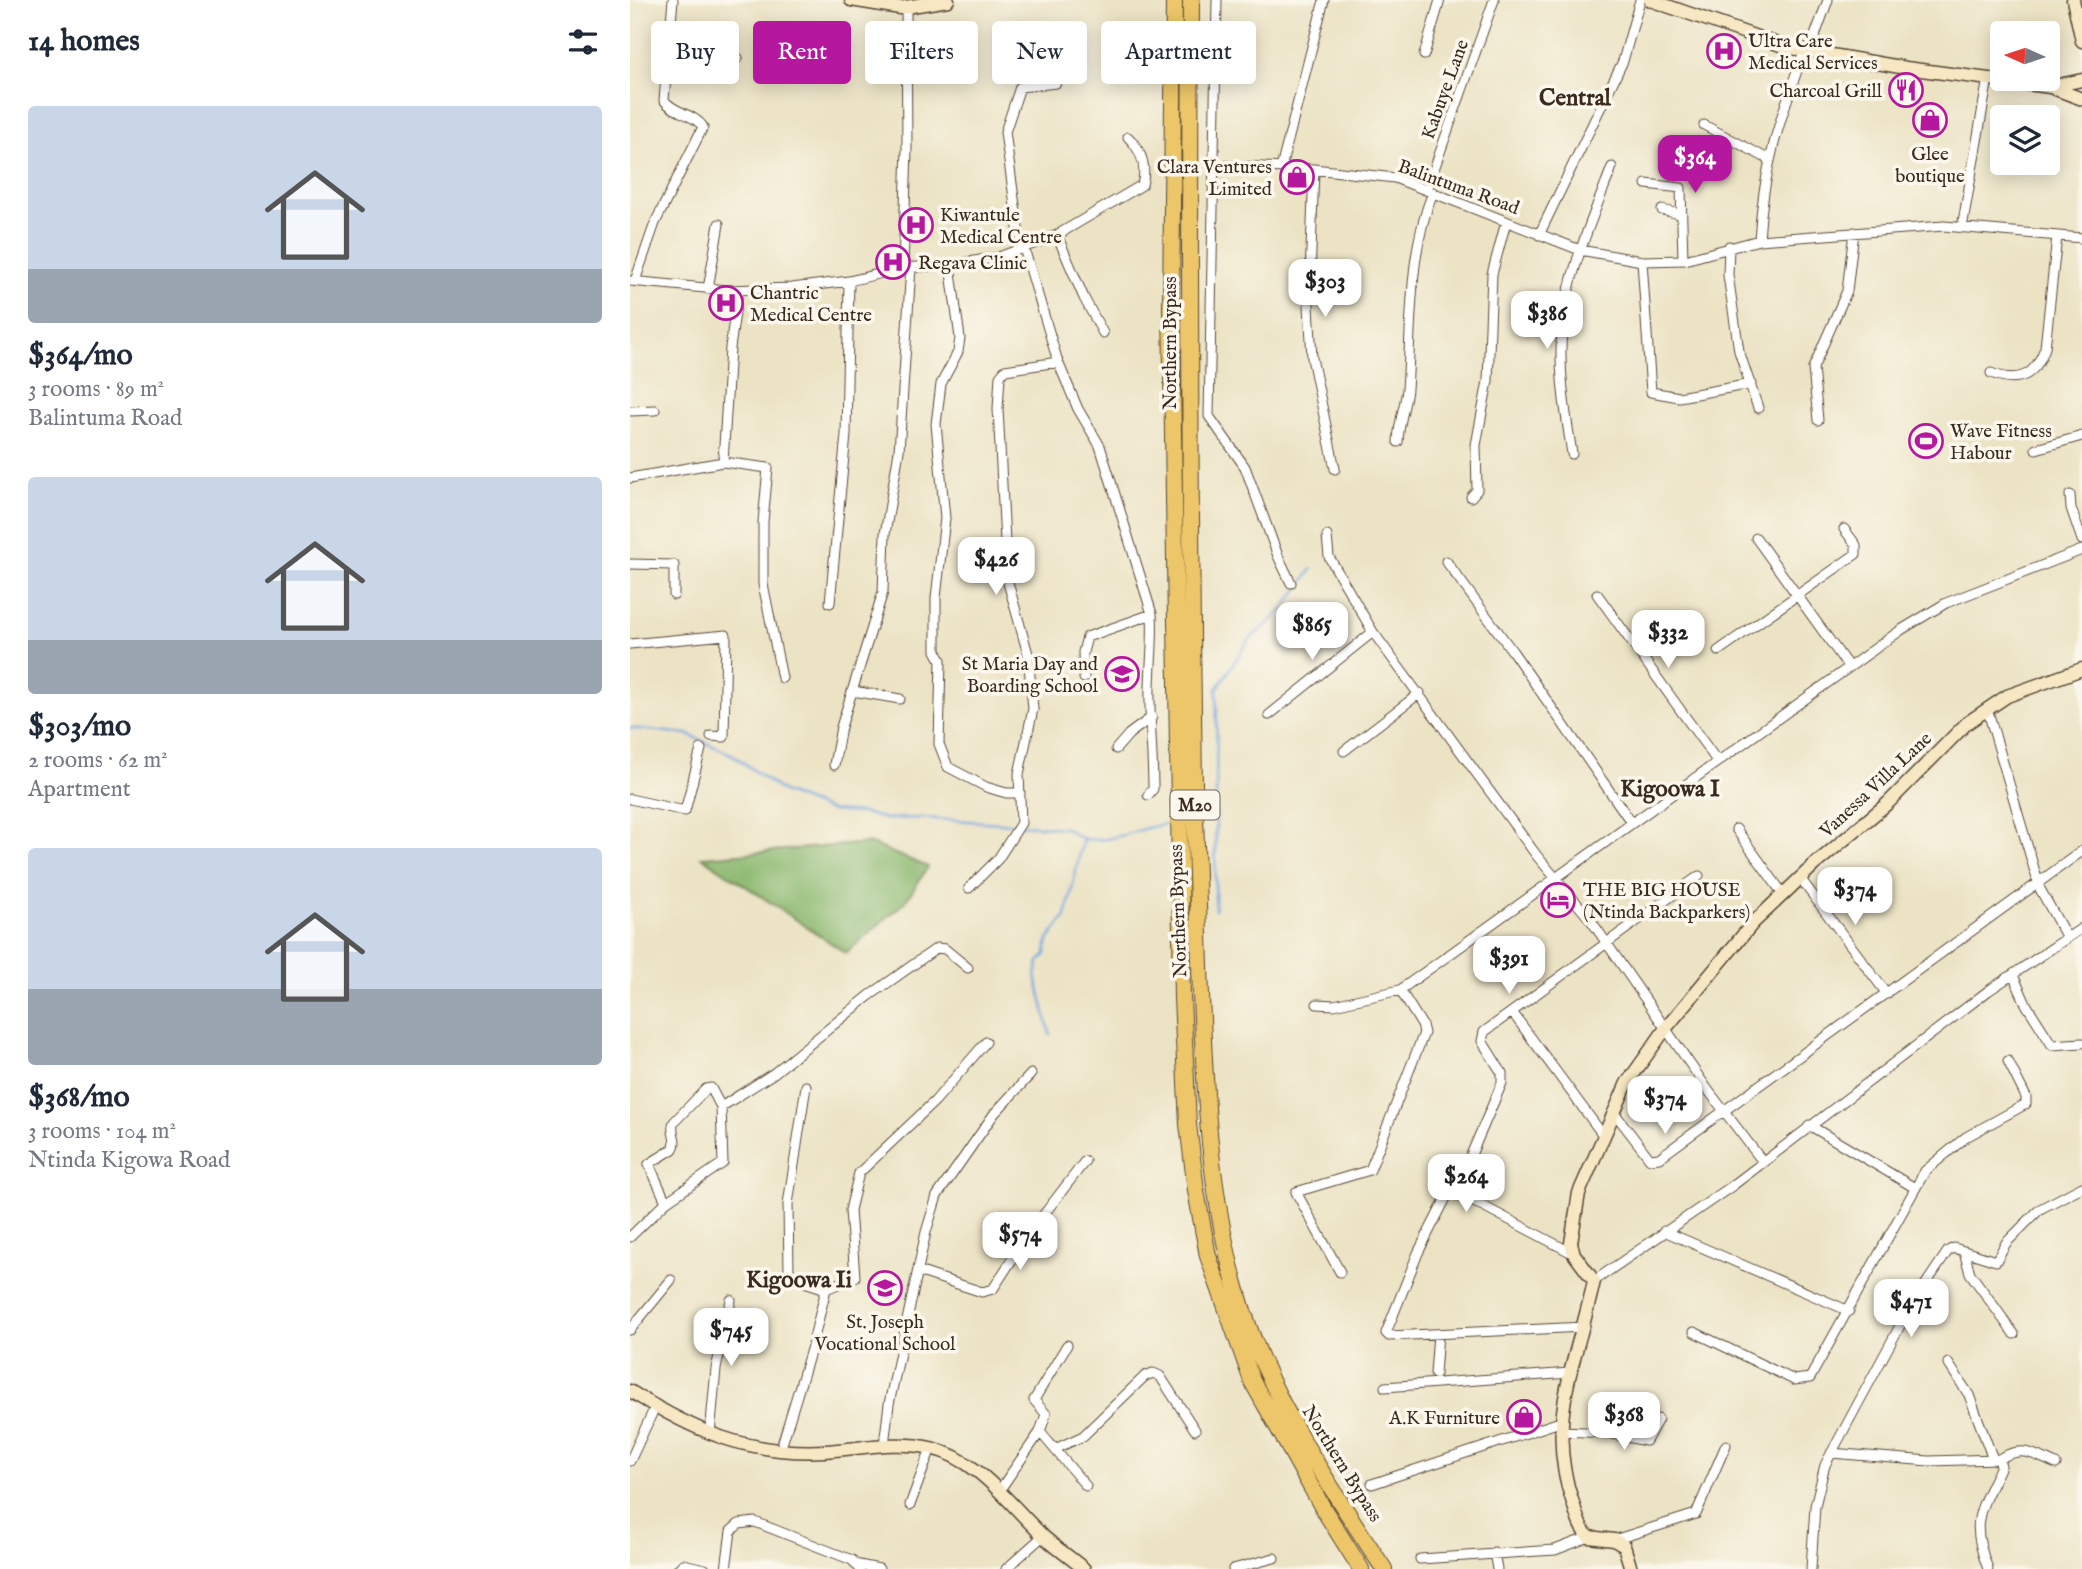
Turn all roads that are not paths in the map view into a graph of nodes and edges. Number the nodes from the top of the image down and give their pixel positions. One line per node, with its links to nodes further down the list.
1 (673, 0): 15 (street)
2 (851, 0): 14 (street)
3 (948, 0): 14 (street)
4 (1174, 0): 199 (highway, Northern Bypass / M20)
5 (1191, 0): 200 (highway, Northern Bypass / M20)
6 (1217, 0): 29 (street)
7 (1324, 0): 31 (street)
8 (1440, 0): 18 (street)
9 (1494, 0): 34 (street, Kabuye Lane)
10 (1640, 0): 42 (street)
11 (1650, 0): 17 (street)
12 (1828, 0): 17 (street)
13 (2073, 0): 16 (street)
14 (902, 5): 52 (street)
15 (671, 21)
16 (2081, 37)
17 (1807, 51): 19 (street); 28 (street)
18 (1424, 55)
19 (1988, 78): 39 (street)
20 (2082, 80): 23 (street)
21 (666, 84): 53 (street)
22 (1047, 84): 47 (street)
23 (2060, 84)
24 (2060, 90): 25 (street)
25 (2082, 99)
26 (1704, 125): 28 (street)
27 (1128, 137): 41 (street)
28 (1768, 159): 45 (street)
29 (1212, 165): 31 (street, Balintuma Road); 81 (street)
30 (1612, 167): 48 (street)
31 (1281, 168): 32 (street, Balintuma Road)
32 (1314, 169): 34 (street, Balintuma Road); 70 (street)
33 (1646, 184): 36 (street)
34 (1430, 190): 37 (street, Balintuma Road); 66 (street, Kabuye Lane)
35 (1662, 210): 36 (street)
36 (1680, 214): 49 (street)
37 (1506, 222): 42 (street, Balintuma Road); 73 (street)
38 (719, 224): 55 (street)
39 (1962, 228): 40 (street, Balintuma Road); 43 (street, Balintuma Road)
40 (1854, 232): 45 (street, Balintuma Road); 64 (street)
41 (1057, 235): 47 (street); 57 (street)
42 (1539, 235): 48 (street, Balintuma Road)
43 (2057, 236): 44 (street, Balintuma Road); 59 (street)
44 (2082, 238)
45 (1759, 240): 46 (street, Balintuma Road)
46 (1729, 246): 49 (street, Balintuma Road); 60 (street)
47 (1024, 247): 51 (street); 58 (street)
48 (1580, 250): 50 (street, Balintuma Road); 68 (street)
49 (1683, 260): 50 (street, Balintuma Road)
50 (1642, 261): 60 (street)
51 (950, 265): 52 (street); 106 (street)
52 (907, 267): 54 (street); 94 (street)
53 (633, 281): 55 (street)
54 (849, 281): 56 (street); 85 (street)
55 (708, 289): 56 (street)
56 (738, 291): 69 (street)
57 (1103, 333)
58 (1058, 362): 86 (street); 106 (street)
59 (1992, 373)
60 (1751, 384): 61 (street)
61 (1758, 408)
62 (655, 410): 63 (street)
63 (630, 411)
64 (1818, 420)
65 (2082, 436): 67 (street)
66 (1398, 442)
67 (2036, 449)
68 (1572, 454)
69 (723, 462): 71 (street); 93 (street)
70 (1335, 469)
71 (630, 478)
72 (2070, 495): 77 (street)
73 (1471, 497)
74 (1844, 529): 84 (street)
75 (1327, 536): 87 (street)
76 (1756, 538): 84 (street)
77 (2082, 540)
78 (2082, 550): 90 (street)
79 (1446, 561): 109 (street)
80 (630, 564): 83 (street)
81 (1291, 583)
82 (1597, 594): 104 (street)
83 (674, 595)
84 (1796, 596): 89 (street); 90 (street)
85 (830, 603)
86 (1152, 614): 92 (street); 99 (street)
87 (1373, 632): 95 (street); 98 (street)
88 (630, 644): 100 (street)
89 (1718, 651)
90 (1848, 666): 104 (street)
91 (2082, 669): 97 (street, Vanessa Villa Lane)
92 (1084, 677)
93 (782, 678)
94 (853, 691): 96 (street); 105 (street)
95 (1420, 693): 103 (street); 113 (street)
96 (900, 699)
97 (1987, 708): 114 (street, Vanessa Villa Lane); 115 (street)
98 (1269, 715)
99 (1152, 717): 101 (street); 107 (street)
100 (711, 736)
101 (1116, 748)
102 (701, 749): 108 (street)
103 (1344, 751)
104 (1717, 761): 109 (street)
105 (834, 765)
106 (1020, 793): 116 (street)
107 (1148, 795)
108 (630, 799)
109 (1631, 822): 113 (street)
110 (1736, 829): 117 (street)
111 (2082, 851): 115 (street)
112 (1699, 876): 120 (street)
113 (1557, 877): 120 (street); 123 (street)
114 (1800, 878): 117 (street, Vanessa Villa Lane); 124 (street)
115 (2039, 882): 119 (street); 124 (street)
116 (969, 888)
117 (1783, 894): 127 (street, Vanessa Villa Lane)
118 (2082, 928): 119 (street)
119 (2066, 936): 122 (street)
120 (1608, 944): 126 (street); 127 (street)
121 (968, 968): 133 (street)
122 (2012, 975): 129 (street); 136 (street)
123 (1400, 990): 125 (street); 149 (street)
124 (1887, 994): 135 (street)
125 (1317, 1004)
126 (1512, 1012): 137 (street); 142 (street)
127 (1666, 1028): 134 (street, Vanessa Villa Lane); 135 (street)
128 (986, 1042): 152 (street)
129 (2082, 1043)
130 (2008, 1061): 141 (street)
131 (1031, 1074): 148 (street)
132 (806, 1086): 152 (street)
133 (721, 1107): 143 (street); 143 (street)
134 (1613, 1111): 135 (street); 137 (street, Vanessa Villa Lane)
135 (1724, 1112): 139 (street)
136 (1809, 1125): 139 (street); 141 (street)
137 (1603, 1135): 147 (street, Vanessa Villa Lane)
138 (1085, 1161): 148 (street)
139 (1763, 1162): 144 (street)
140 (2082, 1187): 146 (street)
141 (1915, 1188): 154 (street)
142 (1455, 1192): 147 (street); 158 (street)
143 (666, 1202): 145 (street)
144 (1664, 1231): 151 (street); 154 (street)
145 (630, 1237)
146 (1964, 1252): 159 (street); 177 (street)
147 (1574, 1254): 151 (street)
148 (918, 1271): 172 (street)
149 (1340, 1272)
150 (671, 1280): 156 (street)
151 (1594, 1281): 155 (street)
152 (825, 1289): 176 (street)
153 (731, 1300): 171 (street)
154 (1849, 1311): 157 (street)
155 (1585, 1327): 158 (street); 162 (street)
156 (630, 1330)
157 (1695, 1332)
158 (1438, 1334): 163 (street)
159 (2014, 1334)
160 (1067, 1345): 170 (street)
161 (1948, 1363): 178 (street)
162 (1570, 1373): 164 (street); 168 (street)
163 (1435, 1374)
164 (1385, 1387)
165 (630, 1391): 166 (street)
166 (655, 1407): 171 (street); 179 (street)
167 (1658, 1419): 168 (street)
168 (1560, 1426): 181 (street); 186 (street)
169 (1195, 1430): 175 (street)
170 (1040, 1432): 175 (street); 183 (street)
171 (709, 1434): 176 (street)
172 (884, 1445): 174 (street); 176 (street)
173 (1726, 1445): 187 (street)
174 (930, 1448): 183 (street); 184 (street)
175 (1055, 1449): 182 (street)
176 (780, 1451)
177 (1831, 1453): 178 (street); 203 (street)
178 (1996, 1459): 180 (street); 204 (street)
179 (630, 1461)
180 (2056, 1464)
181 (1372, 1483)
182 (1086, 1486)
183 (999, 1491): 185 (street)
184 (910, 1505)
185 (1043, 1536): 196 (street); 197 (street)
186 (1589, 1537): 187 (street); 188 (street)
187 (1614, 1540): 202 (street)
188 (1494, 1552): 190 (street); 201 (street)
189 (1274, 1558): 198 (street)
190 (1420, 1559)
191 (860, 1567): 194 (street); 195 (street)
192 (678, 1569): 193 (street)
193 (705, 1569)
194 (726, 1569)
195 (879, 1569)
196 (1006, 1569)
197 (1084, 1569)
198 (1233, 1569)
199 (1362, 1569)
200 (1384, 1569)
201 (1497, 1569)
202 (1631, 1569)
203 (1811, 1569)
204 (1988, 1569)

